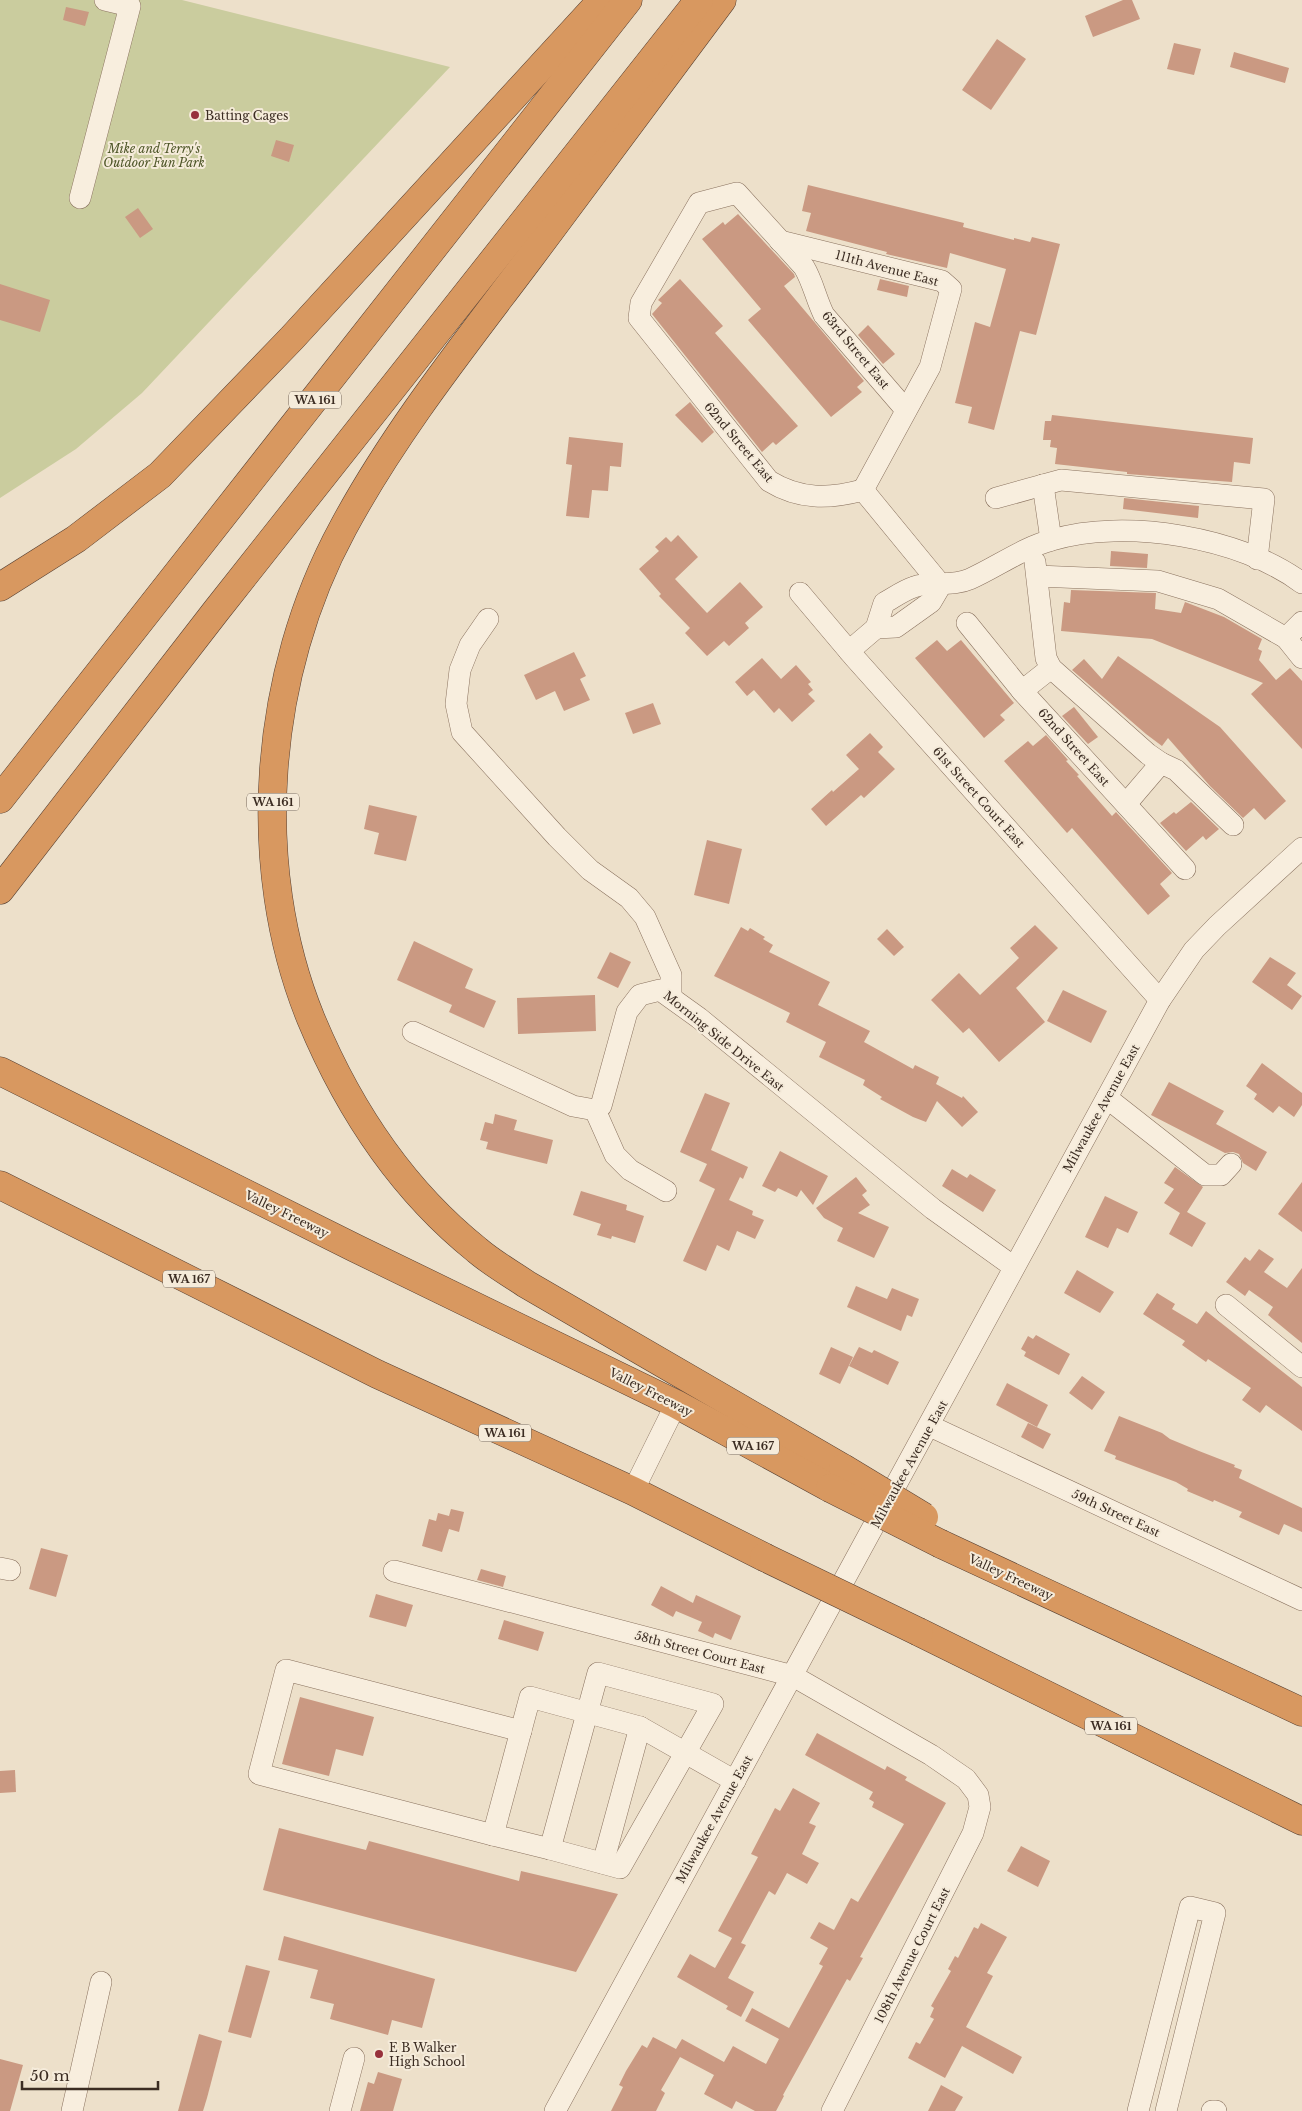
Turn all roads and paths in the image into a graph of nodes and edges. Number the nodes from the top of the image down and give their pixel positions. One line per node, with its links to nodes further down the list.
1 (105, 0): 6 (street)
2 (602, 0): 18 (highway)
3 (628, 0): 32 (highway, WA 161)
4 (699, 0): 37 (highway)
5 (722, 0): 54 (highway, WA 161)
6 (80, 198)
7 (780, 241): 8 (street, 63rd Street East); 9 (street, 63rd Street East); 9 (street, 111th Avenue East)
8 (674, 246): 11 (street, 62nd Street East)
9 (906, 410): 11 (street, 111th Avenue East)
10 (1043, 485): 12 (street); 13 (street); 14 (street)
11 (863, 490): 17 (street)
12 (996, 498)
13 (1042, 543): 14 (street); 15 (street); 17 (street)
14 (1257, 559): 16 (street)
15 (1037, 576): 26 (street); 29 (street)
16 (1302, 583)
17 (941, 585): 20 (street); 21 (street)
18 (0, 587)
19 (800, 592): 27 (street, 61st Street Court East)
20 (903, 593): 21 (street); 25 (street)
21 (915, 614): 25 (street)
22 (488, 619): 38 (street)
23 (1302, 622): 26 (street)
24 (967, 623): 30 (street, 62nd Street East)
25 (876, 628): 27 (street)
26 (1286, 638): 28 (street)
27 (849, 651): 39 (street, 61st Street Court East)
28 (1302, 658)
29 (1050, 668): 30 (street); 31 (street)
30 (1022, 690): 33 (street, 62nd Street East)
31 (1161, 763): 33 (street); 34 (street)
32 (0, 799)
33 (1126, 804): 36 (street, 62nd Street East)
34 (1232, 825)
35 (1302, 848): 39 (street, Milwaukee Avenue East)
36 (1185, 869)
37 (0, 890)
38 (671, 997): 43 (street, Morning Side Drive East); 48 (street, Morning Side Drive East)
39 (1160, 1000): 42 (street, Milwaukee Avenue East)
40 (413, 1032): 43 (street)
41 (0, 1072): 52 (highway, Valley Freeway / WA 167)
42 (1107, 1098): 44 (street); 48 (street, Milwaukee Avenue East)
43 (595, 1110): 46 (street)
44 (1231, 1164)
45 (0, 1185): 51 (highway, WA 167)
46 (666, 1191)
47 (0, 1197): 51 (highway, WA 161)
48 (1014, 1267): 53 (street, Milwaukee Avenue East)
49 (1226, 1305): 50 (street)
50 (1302, 1367)
51 (377, 1374): 55 (highway, WA 161)
52 (676, 1404): 54 (highway, Valley Freeway / WA 167); 55 (street)
53 (930, 1426): 57 (street, 59th Street East); 58 (street, Milwaukee Avenue East)
54 (836, 1478): 60 (highway, Valley Freeway / WA 167, bridge)
55 (633, 1492): 66 (highway, WA 161, bridge)
56 (394, 1571): 58 (street, 58th Street Court East)
57 (1302, 1600)
58 (793, 1676): 64 (street, Milwaukee Avenue East); 65 (street, 58th Street Court East)
59 (587, 1712): 61 (street); 62 (street); 63 (street); 68 (street)
60 (1302, 1712)
61 (640, 1727): 63 (street); 69 (street)
62 (521, 1731): 67 (street); 67 (street)
63 (685, 1753): 64 (street); 69 (street)
64 (735, 1781): 74 (street, Milwaukee Avenue East)
65 (978, 1794): 75 (street, 108th Avenue Court East)
66 (1302, 1821)
67 (493, 1835): 68 (street)
68 (550, 1849): 69 (street)
69 (603, 1863)
70 (101, 1982): 72 (street)
71 (354, 2058): 73 (street)
72 (72, 2111)
73 (340, 2111)
74 (555, 2111)
75 (832, 2111)
76 (1138, 2111): 77 (street)
77 (1166, 2111)
78 (1212, 2111): 79 (street)
79 (1216, 2111)

